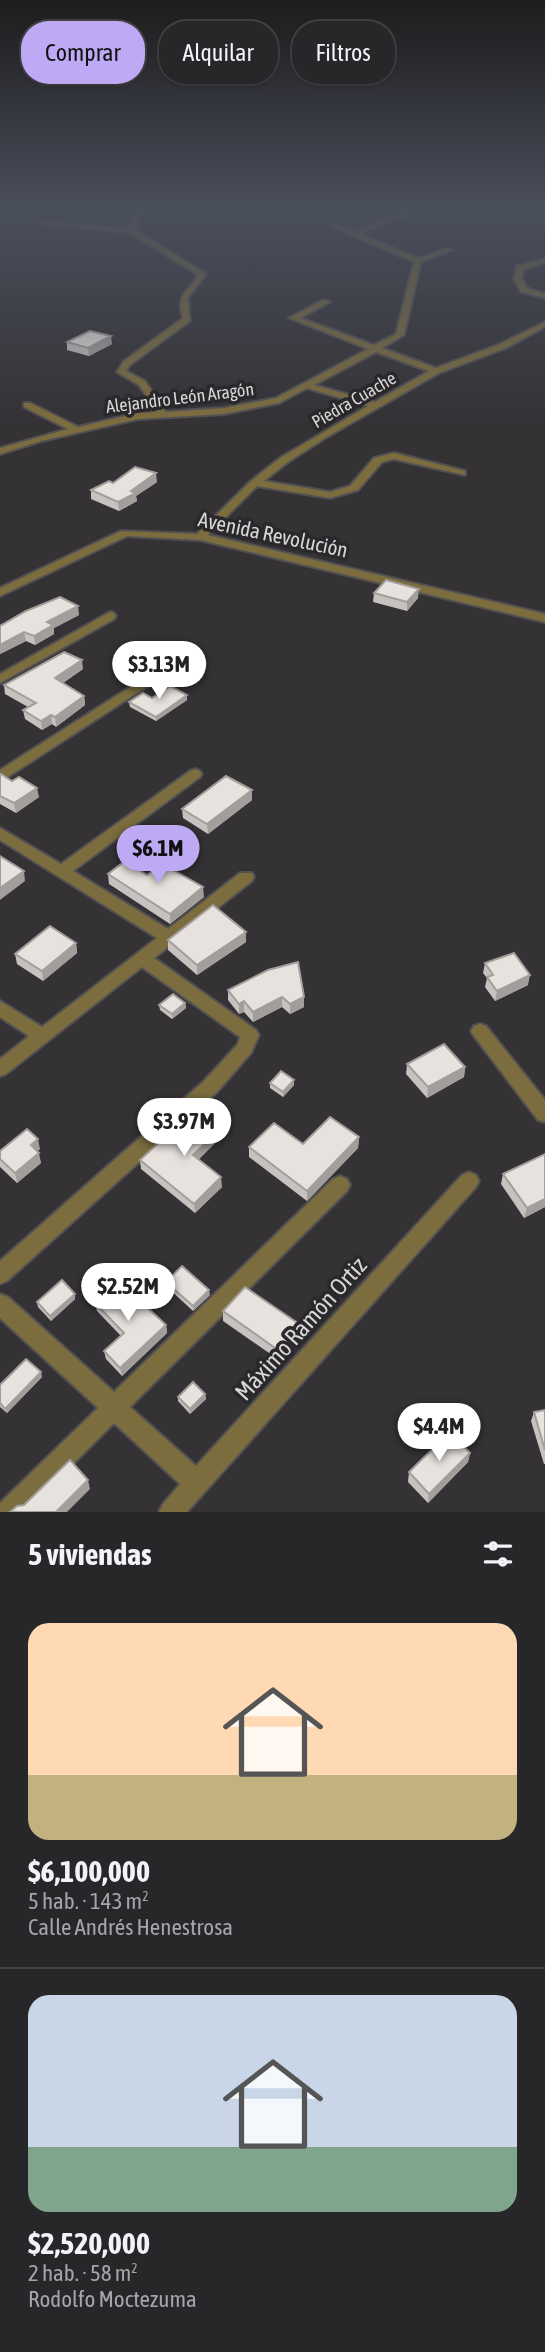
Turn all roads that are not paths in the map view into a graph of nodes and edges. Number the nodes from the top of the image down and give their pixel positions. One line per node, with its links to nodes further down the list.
1 (200, 280): 12 (street)
2 (413, 280): 7 (street, Alejandro León Aragón)
3 (518, 280): 4 (street)
4 (545, 296)
5 (326, 302): 7 (street)
6 (545, 324): 8 (street, Piedra Cuache)
7 (374, 349): 8 (street); 9 (street, Alejandro León Aragón)
8 (436, 371): 11 (street, Piedra Cuache)
9 (309, 386): 11 (street); 12 (street, Alejandro León Aragón)
10 (27, 405): 13 (street)
11 (374, 405): 16 (street, Piedra Cuache)
12 (164, 415): 13 (street, Alejandro León Aragón)
13 (77, 430): 14 (street, Alejandro León Aragón)
14 (0, 451)
15 (461, 473): 16 (street)
16 (255, 483): 17 (street, Piedra Cuache)
17 (200, 537): 18 (street, Avenida Revolución); 20 (street, Avenida Revolución)
18 (2, 590)
19 (110, 616): 22 (street)
20 (545, 618)
21 (179, 660): 24 (street)
22 (0, 678)
23 (195, 774): 26 (street)
24 (0, 777)
25 (0, 833): 26 (street)
26 (64, 870): 28 (street)
27 (246, 877): 28 (street)
28 (168, 937): 29 (street)
29 (142, 958): 32 (street); 37 (street)
30 (0, 1009): 32 (street)
31 (480, 1031): 34 (street)
32 (43, 1036): 33 (street)
33 (0, 1069)
34 (545, 1114)
35 (469, 1181): 40 (street, Máximo Ramón Ortiz)
36 (340, 1185): 39 (street)
37 (0, 1274)
38 (0, 1304): 39 (street)
39 (114, 1405): 40 (street); 41 (street)
40 (197, 1483): 42 (street, Máximo Ramón Ortiz)
41 (8, 1512)
42 (172, 1512)

